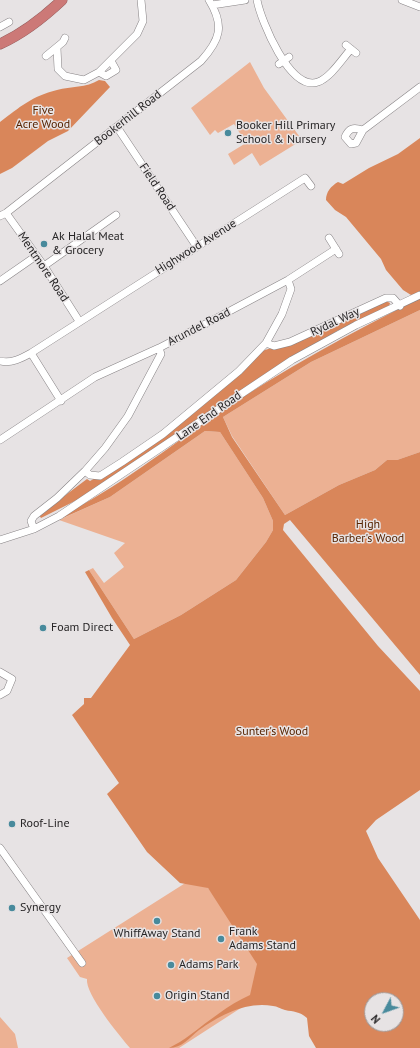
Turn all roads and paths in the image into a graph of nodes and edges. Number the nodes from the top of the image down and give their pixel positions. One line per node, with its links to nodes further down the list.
1 (62, 0): 11 (highway)
2 (141, 0): 12 (street)
3 (245, 0): 6 (street)
4 (257, 0): 13 (street)
5 (402, 0): 7 (street)
6 (211, 2): 16 (street, Bookerhill Road)
7 (420, 8)
8 (9, 22): 9 (street)
9 (0, 27)
10 (64, 38): 12 (street)
11 (0, 44)
12 (57, 48): 14 (street)
13 (351, 49)
14 (46, 56)
15 (420, 87): 17 (street)
16 (116, 127): 19 (street, Bookerhill Road); 22 (street, Field Road)
17 (363, 130)
18 (310, 186): 22 (street, Highwood Avenue)
19 (3, 215): 23 (street, Mentmore Road)
20 (116, 215): 24 (street)
21 (329, 238): 26 (street, Arundel Road)
22 (196, 247): 29 (street, Highwood Avenue)
23 (36, 256): 24 (street, Mentmore Road); 25 (street)
24 (44, 266): 29 (street, Mentmore Road)
25 (0, 280)
26 (288, 280): 30 (street); 31 (street, Arundel Road)
27 (420, 295): 28 (street, Lane End Road)
28 (400, 306): 30 (street, Rydal Way); 37 (street, Lane End Road)
29 (79, 322): 32 (street, Highwood Avenue)
30 (266, 343): 36 (street)
31 (159, 348): 34 (street, Arundel Road); 36 (street)
32 (31, 353): 33 (street, Highwood Avenue); 34 (street)
33 (0, 361)
34 (61, 401): 35 (street, Arundel Road)
35 (0, 440)
36 (85, 471): 37 (street)
37 (34, 529): 38 (street, Lane End Road)
38 (0, 540)
39 (0, 672): 40 (street)
40 (0, 695)
41 (0, 848): 42 (street)
42 (82, 963)

